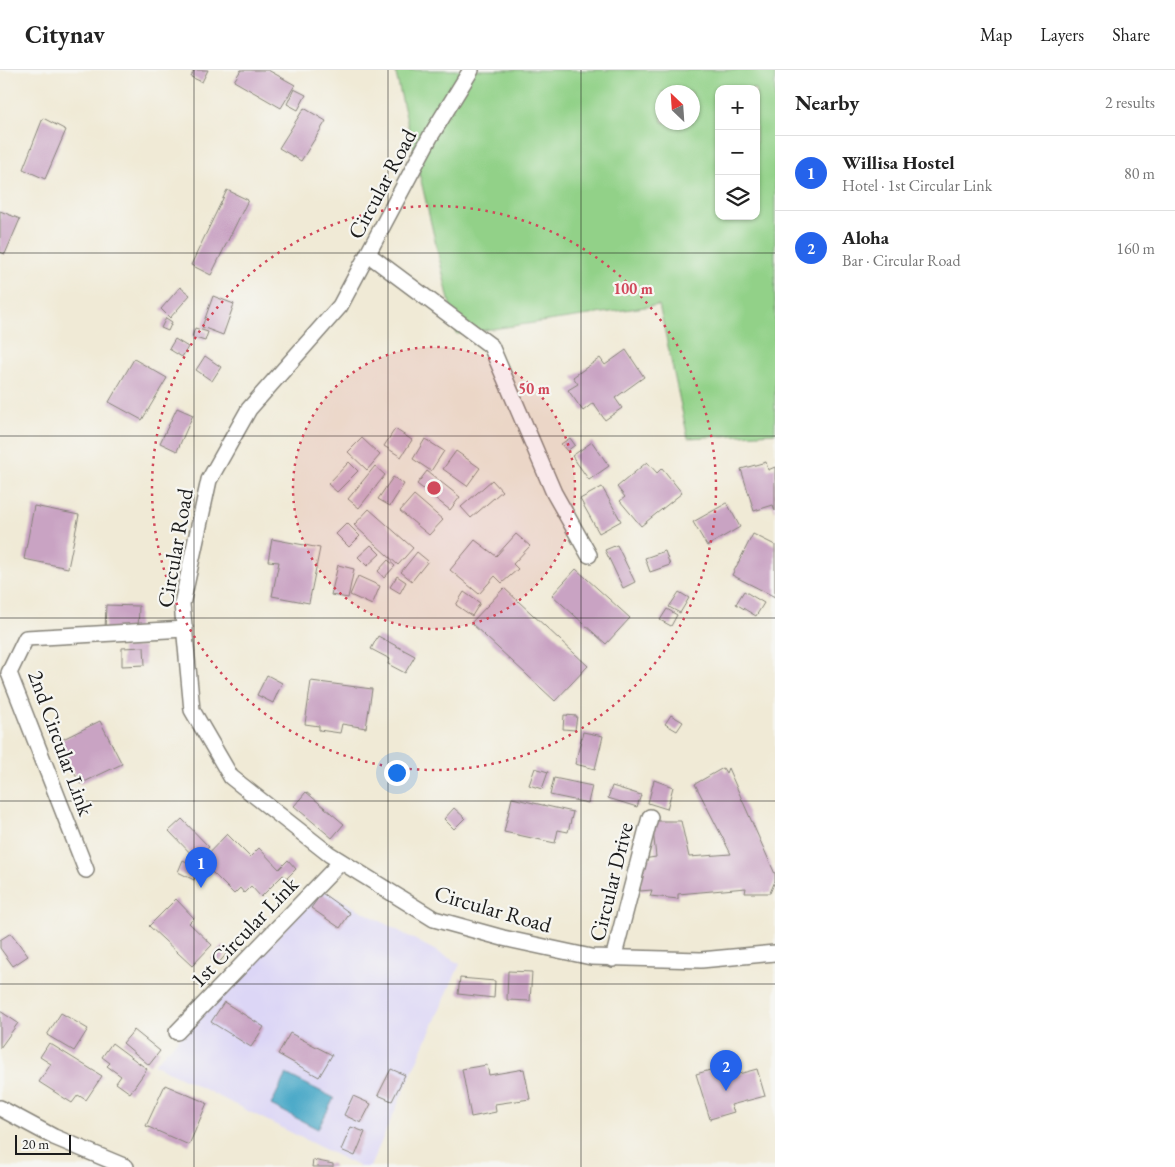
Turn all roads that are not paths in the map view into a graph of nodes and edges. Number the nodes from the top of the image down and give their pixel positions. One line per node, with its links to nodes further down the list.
1 (471, 70): 2 (street, Circular Road)
2 (369, 256): 3 (street); 4 (street, Circular Road)
3 (589, 555)
4 (185, 629): 6 (street, Circular Road); 7 (street, 2nd Circular Link)
5 (650, 817): 9 (street, Circular Drive)
6 (341, 862): 9 (street, Circular Road); 10 (street, 1st Circular Link)
7 (86, 870)
8 (775, 953): 9 (street, Circular Road)
9 (613, 959)
10 (177, 1032)
11 (0, 1108): 12 (street)
12 (126, 1167)

